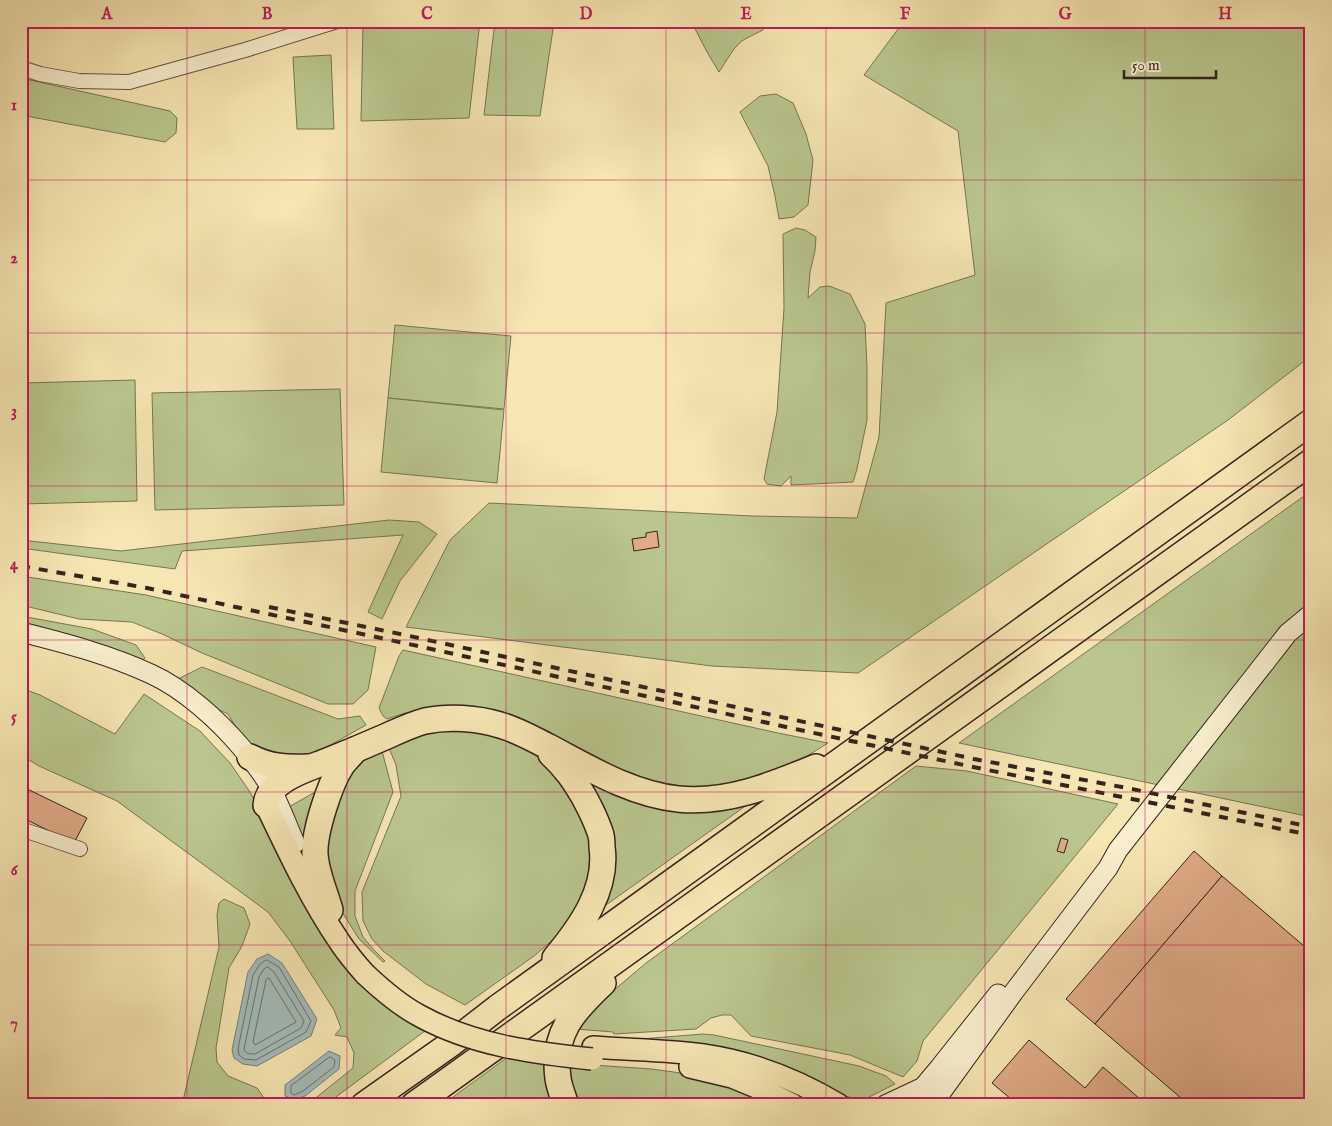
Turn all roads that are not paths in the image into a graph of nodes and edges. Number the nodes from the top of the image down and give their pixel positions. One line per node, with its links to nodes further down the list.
1 (337, 21): 2 (street)
2 (21, 68)
3 (1311, 422): 9 (highway)
4 (1311, 462): 18 (highway)
5 (1311, 614): 16 (main road)
6 (21, 632): 10 (main road)
7 (21, 640): 13 (main road)
8 (539, 742): 9 (highway); 11 (highway); 20 (highway)
9 (857, 749): 20 (highway)
10 (250, 757): 12 (highway); 13 (main road)
11 (348, 759): 12 (highway); 13 (highway); 17 (highway)
12 (313, 766): 13 (highway)
13 (268, 794): 17 (main road); 19 (main road)
14 (21, 830): 15 (street)
15 (80, 849)
16 (1118, 850): 22 (main road); 24 (main road)
17 (330, 910): 19 (main road)
18 (664, 924): 26 (highway); 27 (highway)
19 (370, 971): 21 (main road, bridge)
20 (535, 981): 25 (highway)
21 (593, 1053): 23 (main road); 28 (main road)
22 (924, 1086): 29 (main road); 30 (main road)
23 (839, 1104)
24 (933, 1104)
25 (364, 1105)
26 (414, 1105)
27 (566, 1105)
28 (793, 1105)
29 (885, 1105)
30 (908, 1105)

